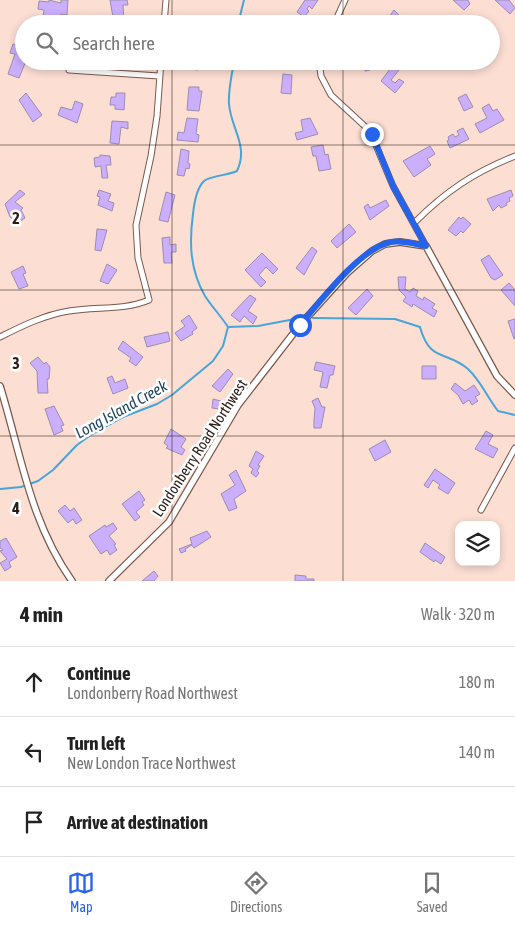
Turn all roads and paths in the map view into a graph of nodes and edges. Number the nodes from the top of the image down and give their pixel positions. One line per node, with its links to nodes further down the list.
1 (166, 0): 3 (street)
2 (345, 0): 4 (street)
3 (165, 15)
4 (338, 15)
5 (69, 70): 8 (street)
6 (160, 70): 8 (street)
7 (320, 70): 10 (street)
8 (159, 76): 12 (street)
9 (515, 156): 10 (street)
10 (414, 223): 11 (street)
11 (426, 246): 14 (street); 18 (street, Londonberry Road Northwest)
12 (0, 337)
13 (0, 386): 17 (street)
14 (515, 396)
15 (515, 448): 16 (street)
16 (480, 510)
17 (72, 581)
18 (109, 581)

